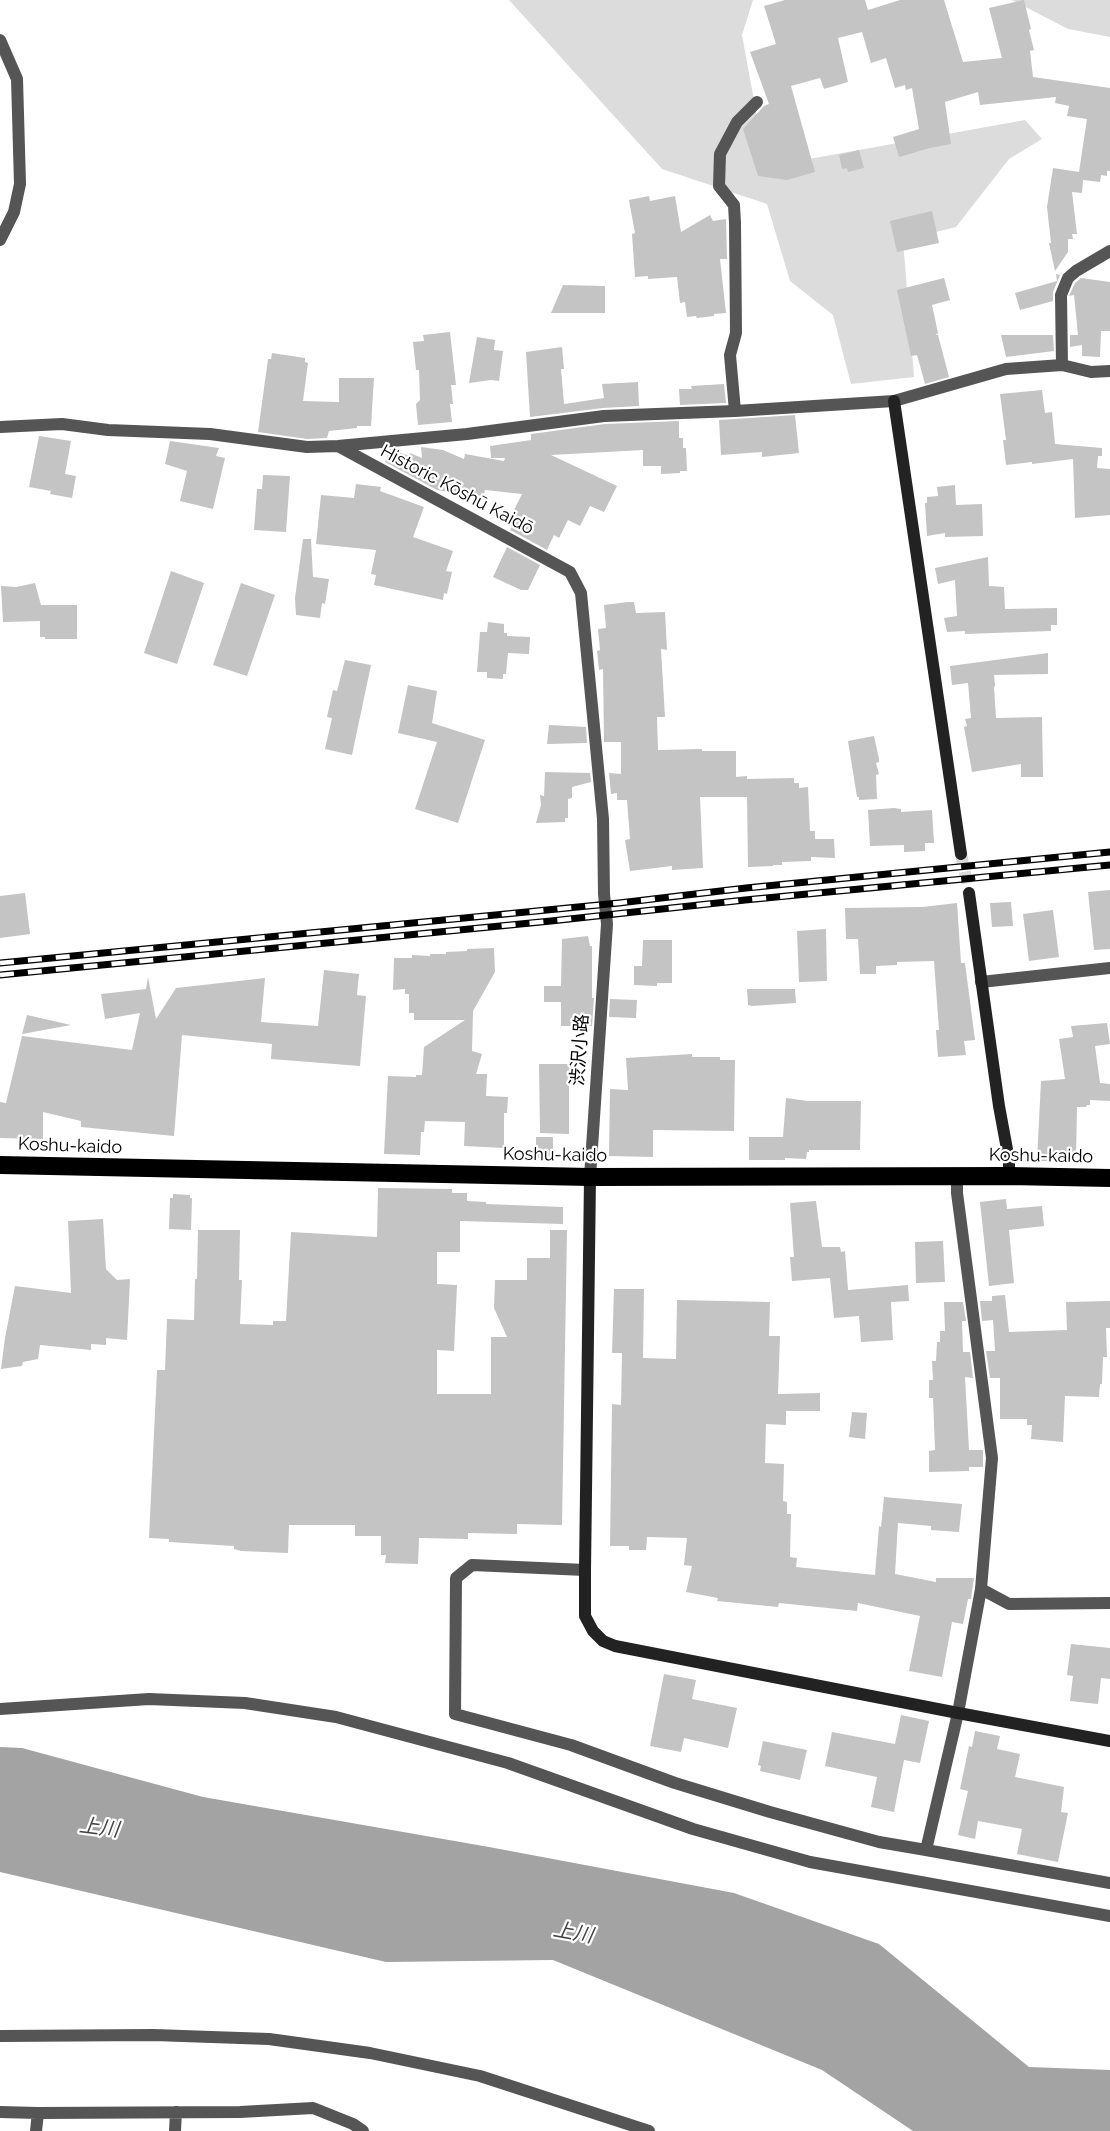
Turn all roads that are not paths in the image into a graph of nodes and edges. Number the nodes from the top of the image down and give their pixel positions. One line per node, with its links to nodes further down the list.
1 (0, 40): 3 (street)
2 (757, 102): 8 (street)
3 (0, 240)
4 (1110, 251): 5 (street)
5 (1062, 366): 6 (street); 7 (street)
6 (1110, 371)
7 (894, 400): 8 (street); 11 (street)
8 (735, 411): 10 (street)
9 (0, 427): 10 (street)
10 (338, 446): 13 (street, Historic Kōshū Kaidō)
11 (961, 854)
12 (969, 893): 15 (street)
13 (607, 924): 19 (street, 渋沢小路)
14 (1110, 968): 15 (street)
15 (981, 982): 18 (street)
16 (0, 1165): 19 (highway, Koshu-kaido)
17 (957, 1176): 18 (highway, Koshu-kaido); 19 (highway, Koshu-kaido); 22 (street)
18 (1009, 1176): 20 (highway, Koshu-kaido)
19 (590, 1177): 21 (street)
20 (1110, 1178)
21 (585, 1570): 25 (street); 27 (street)
22 (981, 1588): 23 (street); 25 (street)
23 (1110, 1603)
24 (0, 1709): 29 (street)
25 (958, 1713): 26 (street); 27 (street)
26 (1110, 1741)
27 (926, 1850): 28 (street)
28 (1110, 1883)
29 (1110, 1916)
30 (0, 2036): 37 (street)
31 (0, 2112): 33 (street)
32 (176, 2112): 33 (street); 35 (street); 36 (street)
33 (38, 2113): 34 (street)
34 (36, 2131)
35 (175, 2131)
36 (363, 2131)
37 (650, 2131)

